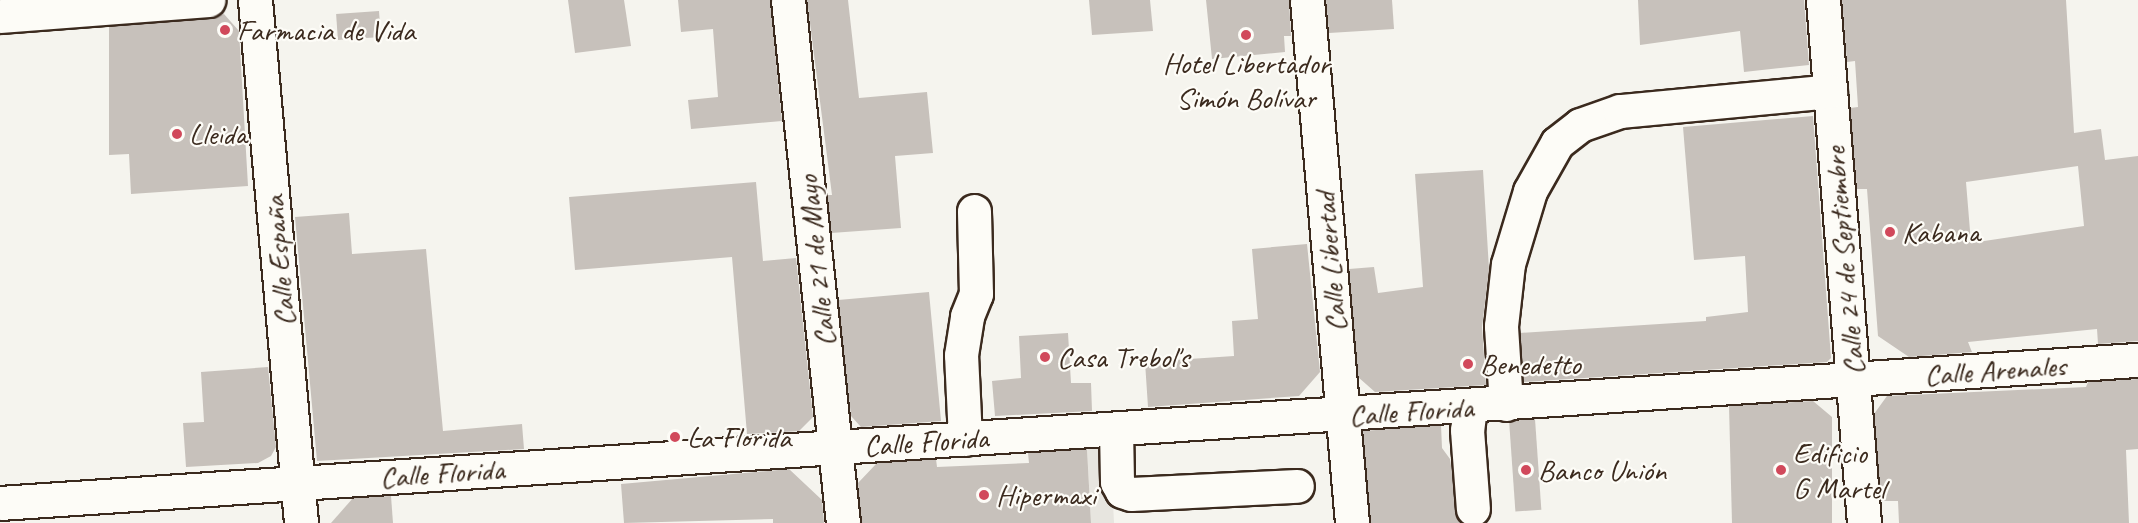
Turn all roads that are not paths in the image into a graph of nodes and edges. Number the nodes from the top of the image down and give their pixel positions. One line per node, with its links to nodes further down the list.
1 (208, 0): 6 (street)
2 (255, 0): 18 (street, Calle España)
3 (788, 0): 17 (street, Calle 21 de Mayo)
4 (1307, 0): 14 (street, Calle Libertad)
5 (1823, 0): 8 (street, Calle 24 de Septiembre)
6 (45, 6): 7 (street)
7 (0, 16)
8 (1830, 92): 11 (street, Calle 24 de Septiembre); 12 (street)
9 (974, 211): 16 (street)
10 (2138, 360): 11 (street, Calle Arenales)
11 (1853, 381): 12 (street, Calle Florida); 25 (street, Calle 24 de Septiembre)
12 (1506, 404): 13 (street, Calle Florida)
13 (1470, 407): 14 (street, Calle Florida); 21 (street)
14 (1343, 416): 15 (street, Calle Florida); 24 (street, Calle Libertad)
15 (1116, 429): 16 (street, Calle Florida); 19 (street)
16 (965, 439): 17 (street, Calle Florida)
17 (837, 448): 18 (street, Calle Florida); 23 (street, Calle 21 de Mayo)
18 (296, 483): 20 (street, Calle Florida); 22 (street, Calle España)
19 (1297, 486)
20 (0, 503)
21 (1473, 509)
22 (301, 523)
23 (843, 523)
24 (1352, 523)
25 (1864, 523)

